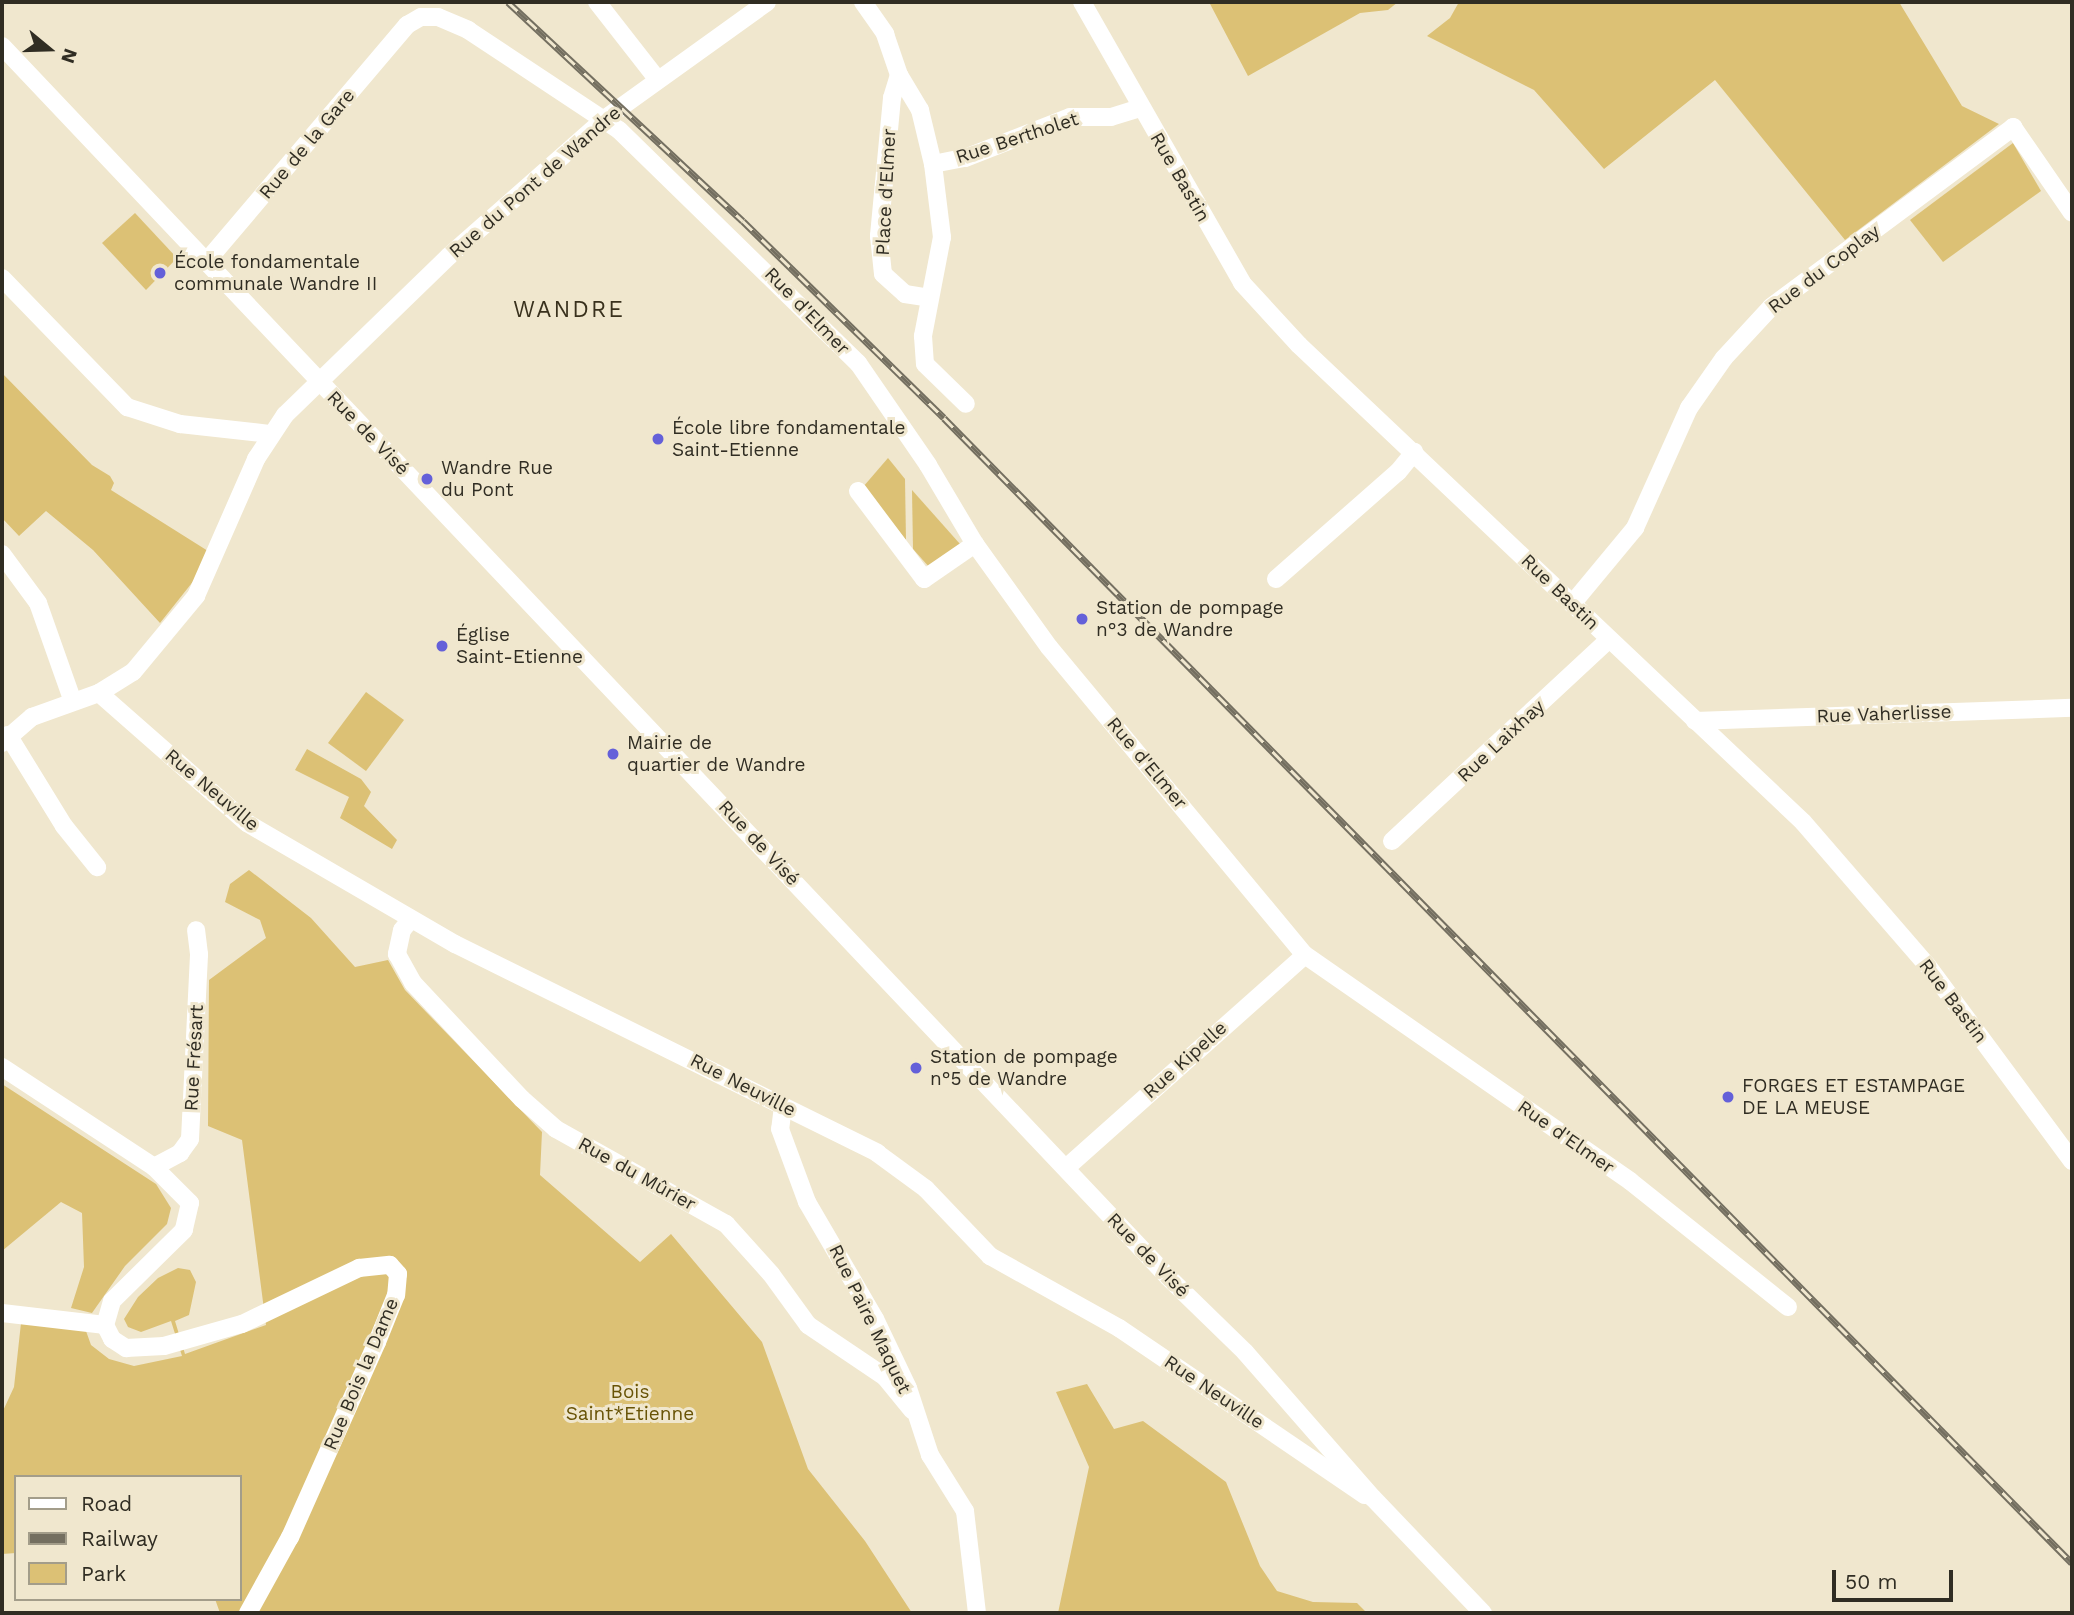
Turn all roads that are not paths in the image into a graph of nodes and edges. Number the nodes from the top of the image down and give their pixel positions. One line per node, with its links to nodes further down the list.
1 (597, 2): 8 (street)
2 (767, 2): 8 (street, Rue du Pont de Wandre)
3 (863, 2): 7 (street, Place d'Elmer)
4 (1082, 2): 9 (street, Rue Bastin)
5 (407, 25): 10 (street, Rue d'Elmer); 13 (street, Rue de la Gare)
6 (2, 46): 13 (street, Rue de Visé)
7 (899, 75): 11 (street, Place d'Elmer); 15 (street, Place d'Elmer)
8 (658, 80): 10 (street, Rue du Pont de Wandre)
9 (1140, 108): 11 (street, Rue Bertholet); 19 (street, Rue Bastin)
10 (603, 120): 16 (street, Rue du Pont de Wandre); 21 (street, Rue d'Elmer)
11 (933, 164): 15 (street, Place d'Elmer)
12 (2072, 213): 24 (street, Rue du Coplay)
13 (206, 262): 16 (street, Rue de Visé)
14 (2, 278): 18 (street)
15 (930, 298): 17 (street)
16 (319, 382): 18 (street, Rue du Pont de Wandre); 40 (street, Rue de Visé)
17 (966, 404)
18 (271, 434): 26 (street, Rue du Pont de Wandre)
19 (1414, 452): 23 (street); 24 (street, Rue Bastin)
20 (858, 491): 21 (street)
21 (975, 544): 35 (street, Rue d'Elmer)
22 (2, 554): 27 (street)
23 (1276, 579)
24 (1572, 604): 25 (street, Rue Bastin)
25 (1609, 639): 29 (street, Rue Bastin); 31 (street, Rue Laixhay)
26 (99, 693): 27 (street, Rue du Pont de Wandre); 33 (street, Rue Neuville)
27 (72, 699): 30 (street)
28 (2072, 708): 29 (street, Rue Vaherlisse)
29 (1695, 721): 38 (street, Rue Bastin)
30 (5, 739): 32 (street)
31 (1392, 841)
32 (97, 867)
33 (411, 919): 37 (street, Rue Neuville); 44 (street, Rue du Mûrier)
34 (196, 930): 39 (street, Rue Frésart)
35 (1305, 955): 40 (street, Rue Kipelle); 41 (street, Rue d'Elmer)
36 (2, 1067): 39 (street)
37 (783, 1106): 44 (street, Rue Paire Maquet); 45 (street, Rue Neuville)
38 (2072, 1161)
39 (154, 1167): 43 (street)
40 (1066, 1168): 45 (street, Rue de Visé)
41 (1788, 1307)
42 (2, 1313): 43 (street)
43 (104, 1325): 46 (street, Rue Bois la Dame)
44 (912, 1410): 47 (street, Rue Paire Maquet)
45 (1373, 1498): 48 (street, Rue de Visé)
46 (248, 1613)
47 (977, 1613)
48 (1483, 1613)

